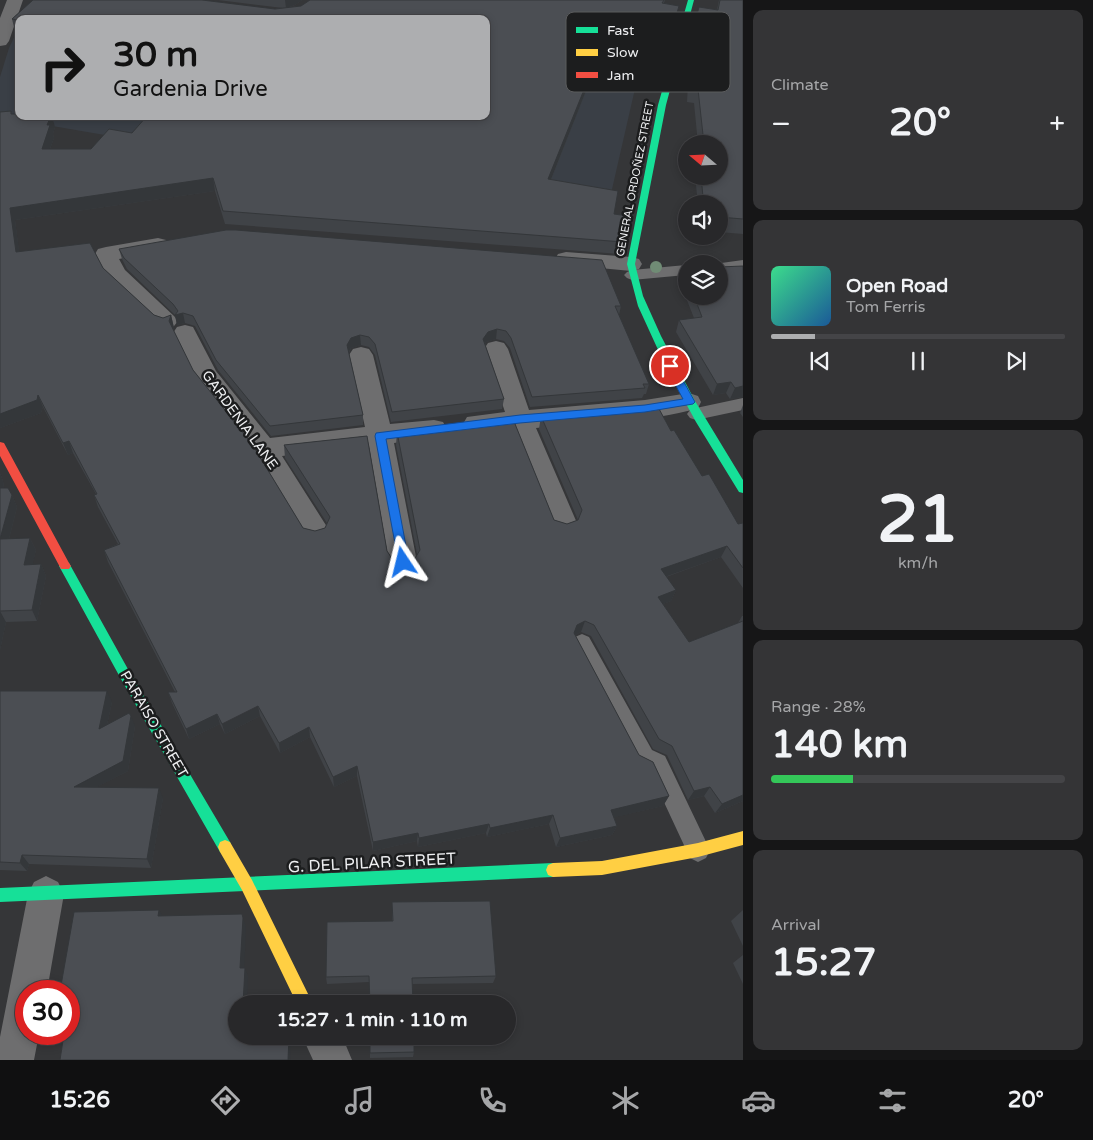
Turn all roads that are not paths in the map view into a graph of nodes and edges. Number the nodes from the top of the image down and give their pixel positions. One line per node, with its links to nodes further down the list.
1 (15, 0): 2 (street)
2 (0, 42)
3 (665, 92): 8 (street, GENERAL ORDOÑEZ STREET)
4 (181, 240): 17 (street, GARDENIA LANE)
5 (542, 257): 8 (street)
6 (743, 265): 7 (lane)
7 (728, 267)
8 (631, 269): 9 (lane); 13 (street, GENERAL ORDOÑEZ STREET)
9 (678, 271)
10 (496, 349): 14 (street)
11 (361, 355): 15 (street)
12 (743, 404): 13 (lane)
13 (693, 408): 14 (street); 18 (street, GENERAL ORDOÑEZ STREET)
14 (520, 419): 15 (street); 19 (street)
15 (380, 436): 17 (street); 21 (street)
16 (0, 446): 26 (street, PARAISO STREET)
17 (264, 448): 20 (street, GARDENIA LANE)
18 (743, 489)
19 (563, 522)
20 (315, 530)
21 (403, 562)
22 (582, 643): 23 (lane)
23 (657, 763): 25 (lane)
24 (743, 838): 25 (street, G. DEL PILAR STREET)
25 (698, 850): 26 (street, G. DEL PILAR STREET)
26 (247, 885): 27 (street, G. DEL PILAR STREET); 30 (street, PARAISO STREET)
27 (46, 894): 28 (street, G. DEL PILAR STREET); 29 (street)
28 (0, 895)
29 (30, 980)
30 (301, 995)
31 (18, 1045): 33 (street)
32 (326, 1045): 34 (street)
33 (15, 1060)
34 (333, 1060)

